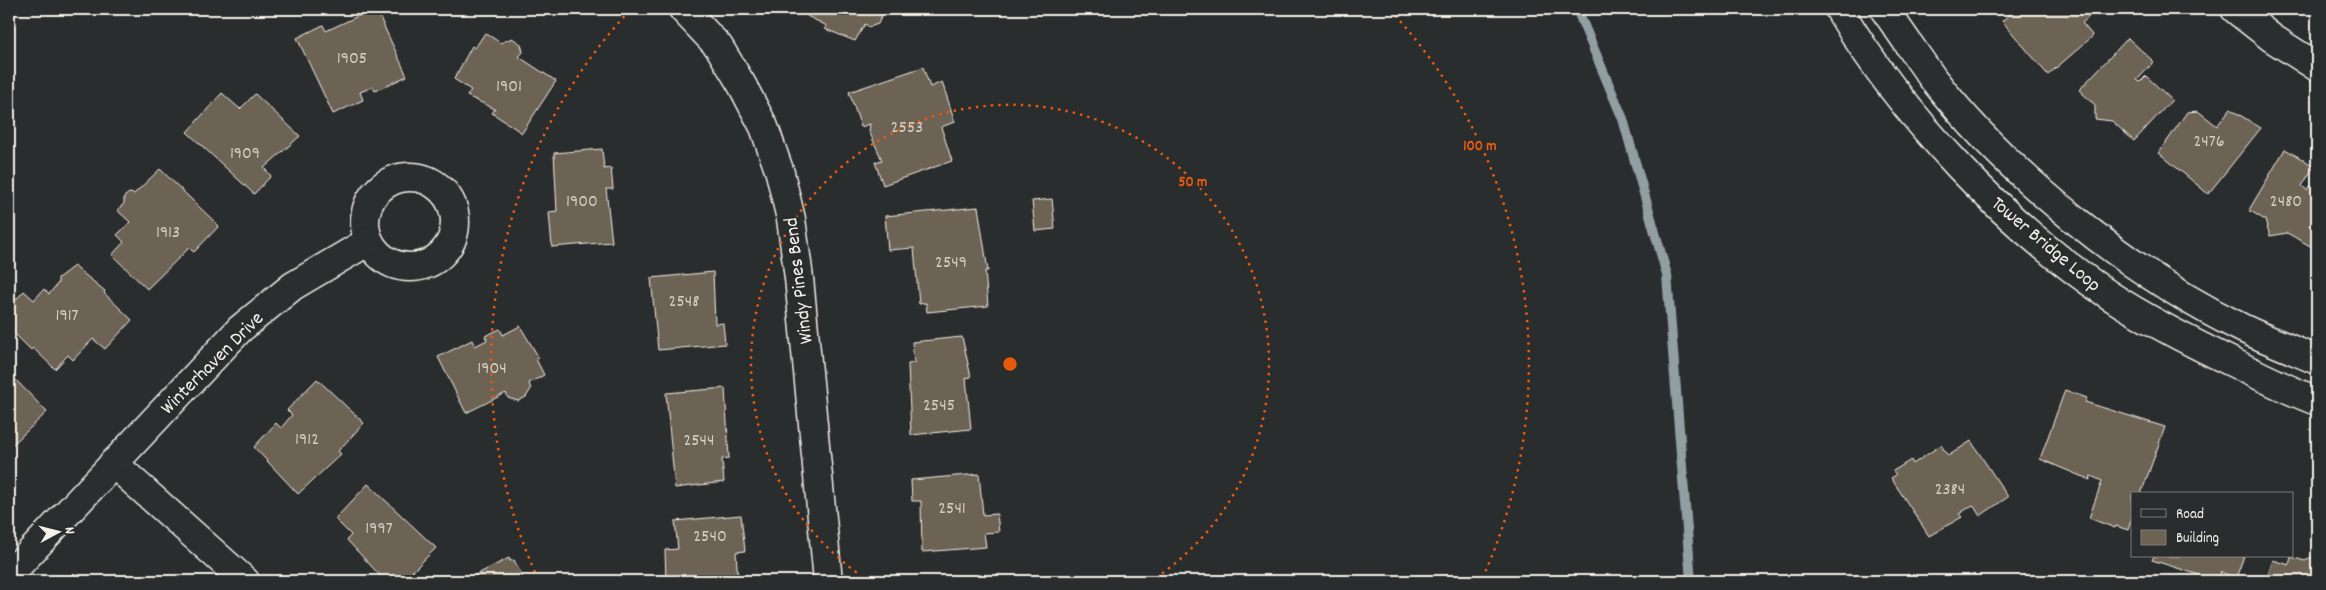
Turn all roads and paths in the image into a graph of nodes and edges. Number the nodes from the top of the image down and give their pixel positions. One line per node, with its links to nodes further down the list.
1 (683, 9): 12 (street, Windy Pines Bend)
2 (1839, 9): 8 (street, Tower Bridge Loop)
3 (1884, 9): 7 (street, Tower Bridge Loop)
4 (2235, 9): 5 (street)
5 (2317, 67)
6 (369, 241): 9 (street, Winterhaven Drive)
7 (2317, 360)
8 (2317, 401)
9 (113, 463): 10 (street, Winterhaven Drive); 11 (street)
10 (9, 575)
11 (245, 581)
12 (828, 581)

